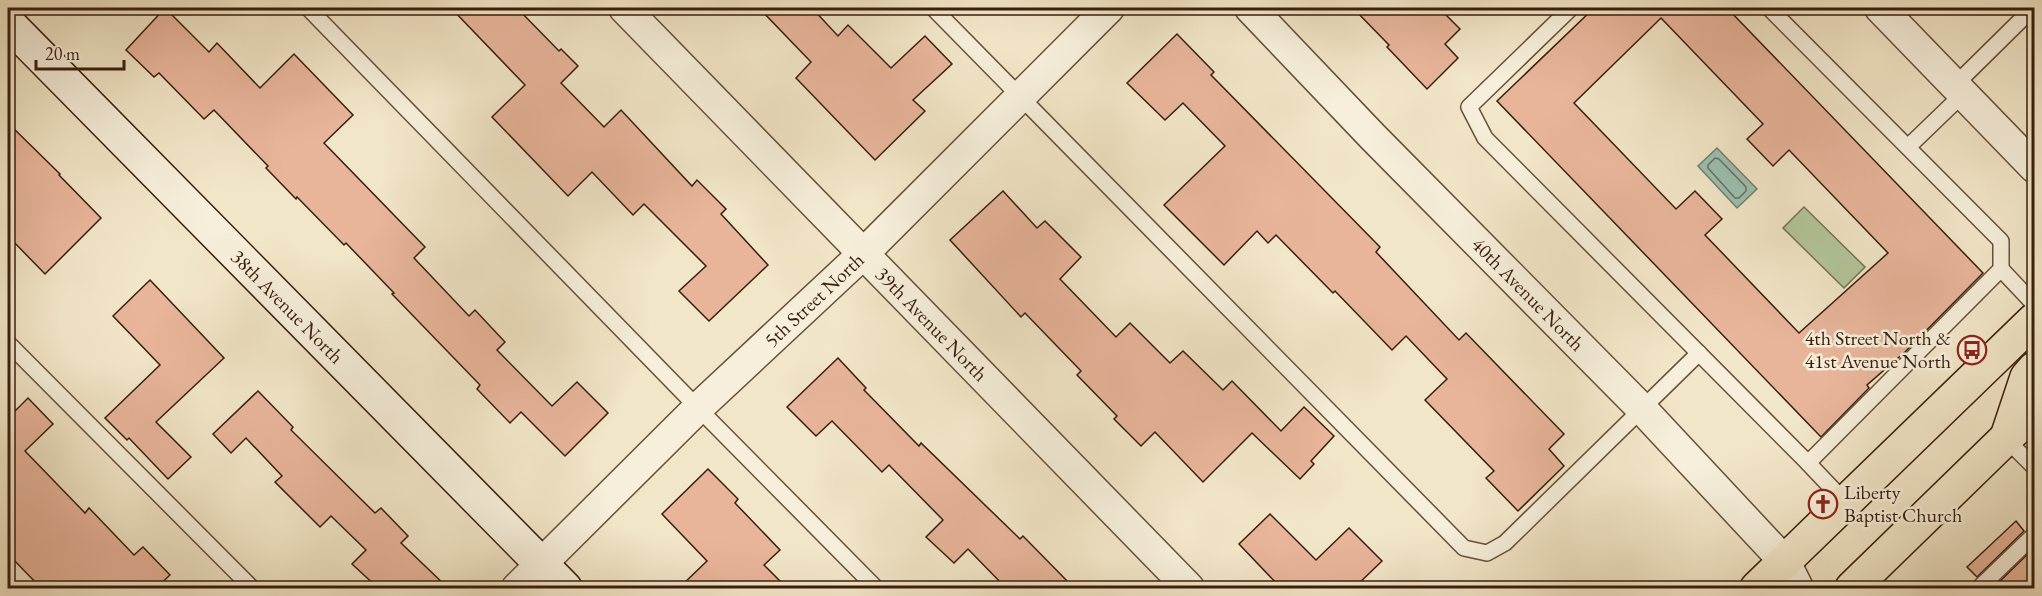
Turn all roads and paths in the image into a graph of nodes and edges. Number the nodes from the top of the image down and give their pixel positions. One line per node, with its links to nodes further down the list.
1 (308, 8): 22 (lane)
2 (624, 8): 15 (street, 39th Avenue North)
3 (933, 8): 12 (lane)
4 (1109, 8): 12 (street, 5th Street North)
5 (1250, 8): 23 (street, 40th Avenue North)
6 (1571, 8): 20 (lane)
7 (1769, 8): 13 (lane)
8 (1880, 8): 11 (street)
9 (2028, 14): 11 (lane)
10 (8, 23): 30 (main road, 38th Avenue North)
11 (1959, 89): 13 (lane); 14 (street)
12 (1020, 97): 15 (street, 5th Street North); 23 (lane)
13 (1908, 147): 16 (lane)
14 (2034, 166)
15 (862, 254): 22 (street, 5th Street North); 36 (street, 39th Avenue North)
16 (2001, 269): 17 (lane); 26 (lane)
17 (2034, 304)
18 (2034, 320): 28 (main road)
19 (8, 343): 32 (lane)
20 (1700, 353): 23 (lane); 26 (lane)
21 (2034, 369): 25 (main road)
22 (698, 408): 30 (street, 5th Street North); 35 (lane)
23 (1642, 410): 31 (street, 40th Avenue North)
24 (2034, 411): 25 (main road)
25 (2006, 439): 27 (lane); 38 (main road)
26 (1808, 463): 28 (lane)
27 (2034, 467)
28 (1846, 503): 31 (main road)
29 (2034, 535): 39 (lane)
30 (542, 565): 33 (street, 5th Street North); 34 (main road, 38th Avenue North)
31 (1792, 575): 37 (main road)
32 (252, 588)
33 (517, 588)
34 (565, 588)
35 (876, 588)
36 (1189, 588)
37 (1757, 588)
38 (1852, 588)
39 (1979, 588)

